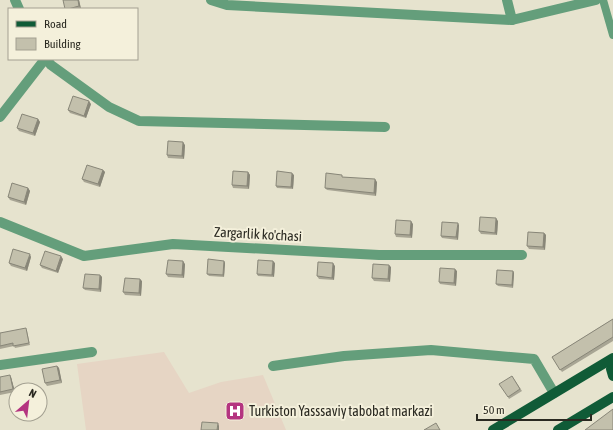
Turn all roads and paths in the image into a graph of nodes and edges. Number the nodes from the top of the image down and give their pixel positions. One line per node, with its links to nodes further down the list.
1 (211, 0): 5 (street)
2 (507, 0): 5 (street)
3 (596, 0): 5 (street)
4 (603, 0): 6 (lane)
5 (512, 20)
6 (613, 35)
7 (45, 60): 9 (street)
8 (47, 60): 10 (street)
9 (0, 117)
10 (386, 127)
11 (0, 222): 12 (street, Zargarlik ko'chasi)
12 (522, 255)
13 (92, 352): 16 (street)
14 (613, 358): 19 (main road)
15 (613, 364): 18 (main road)
16 (0, 365)
17 (273, 366): 19 (street)
18 (613, 376)
19 (554, 393): 21 (main road)
20 (613, 396): 22 (main road)
21 (493, 430)
22 (558, 430)

